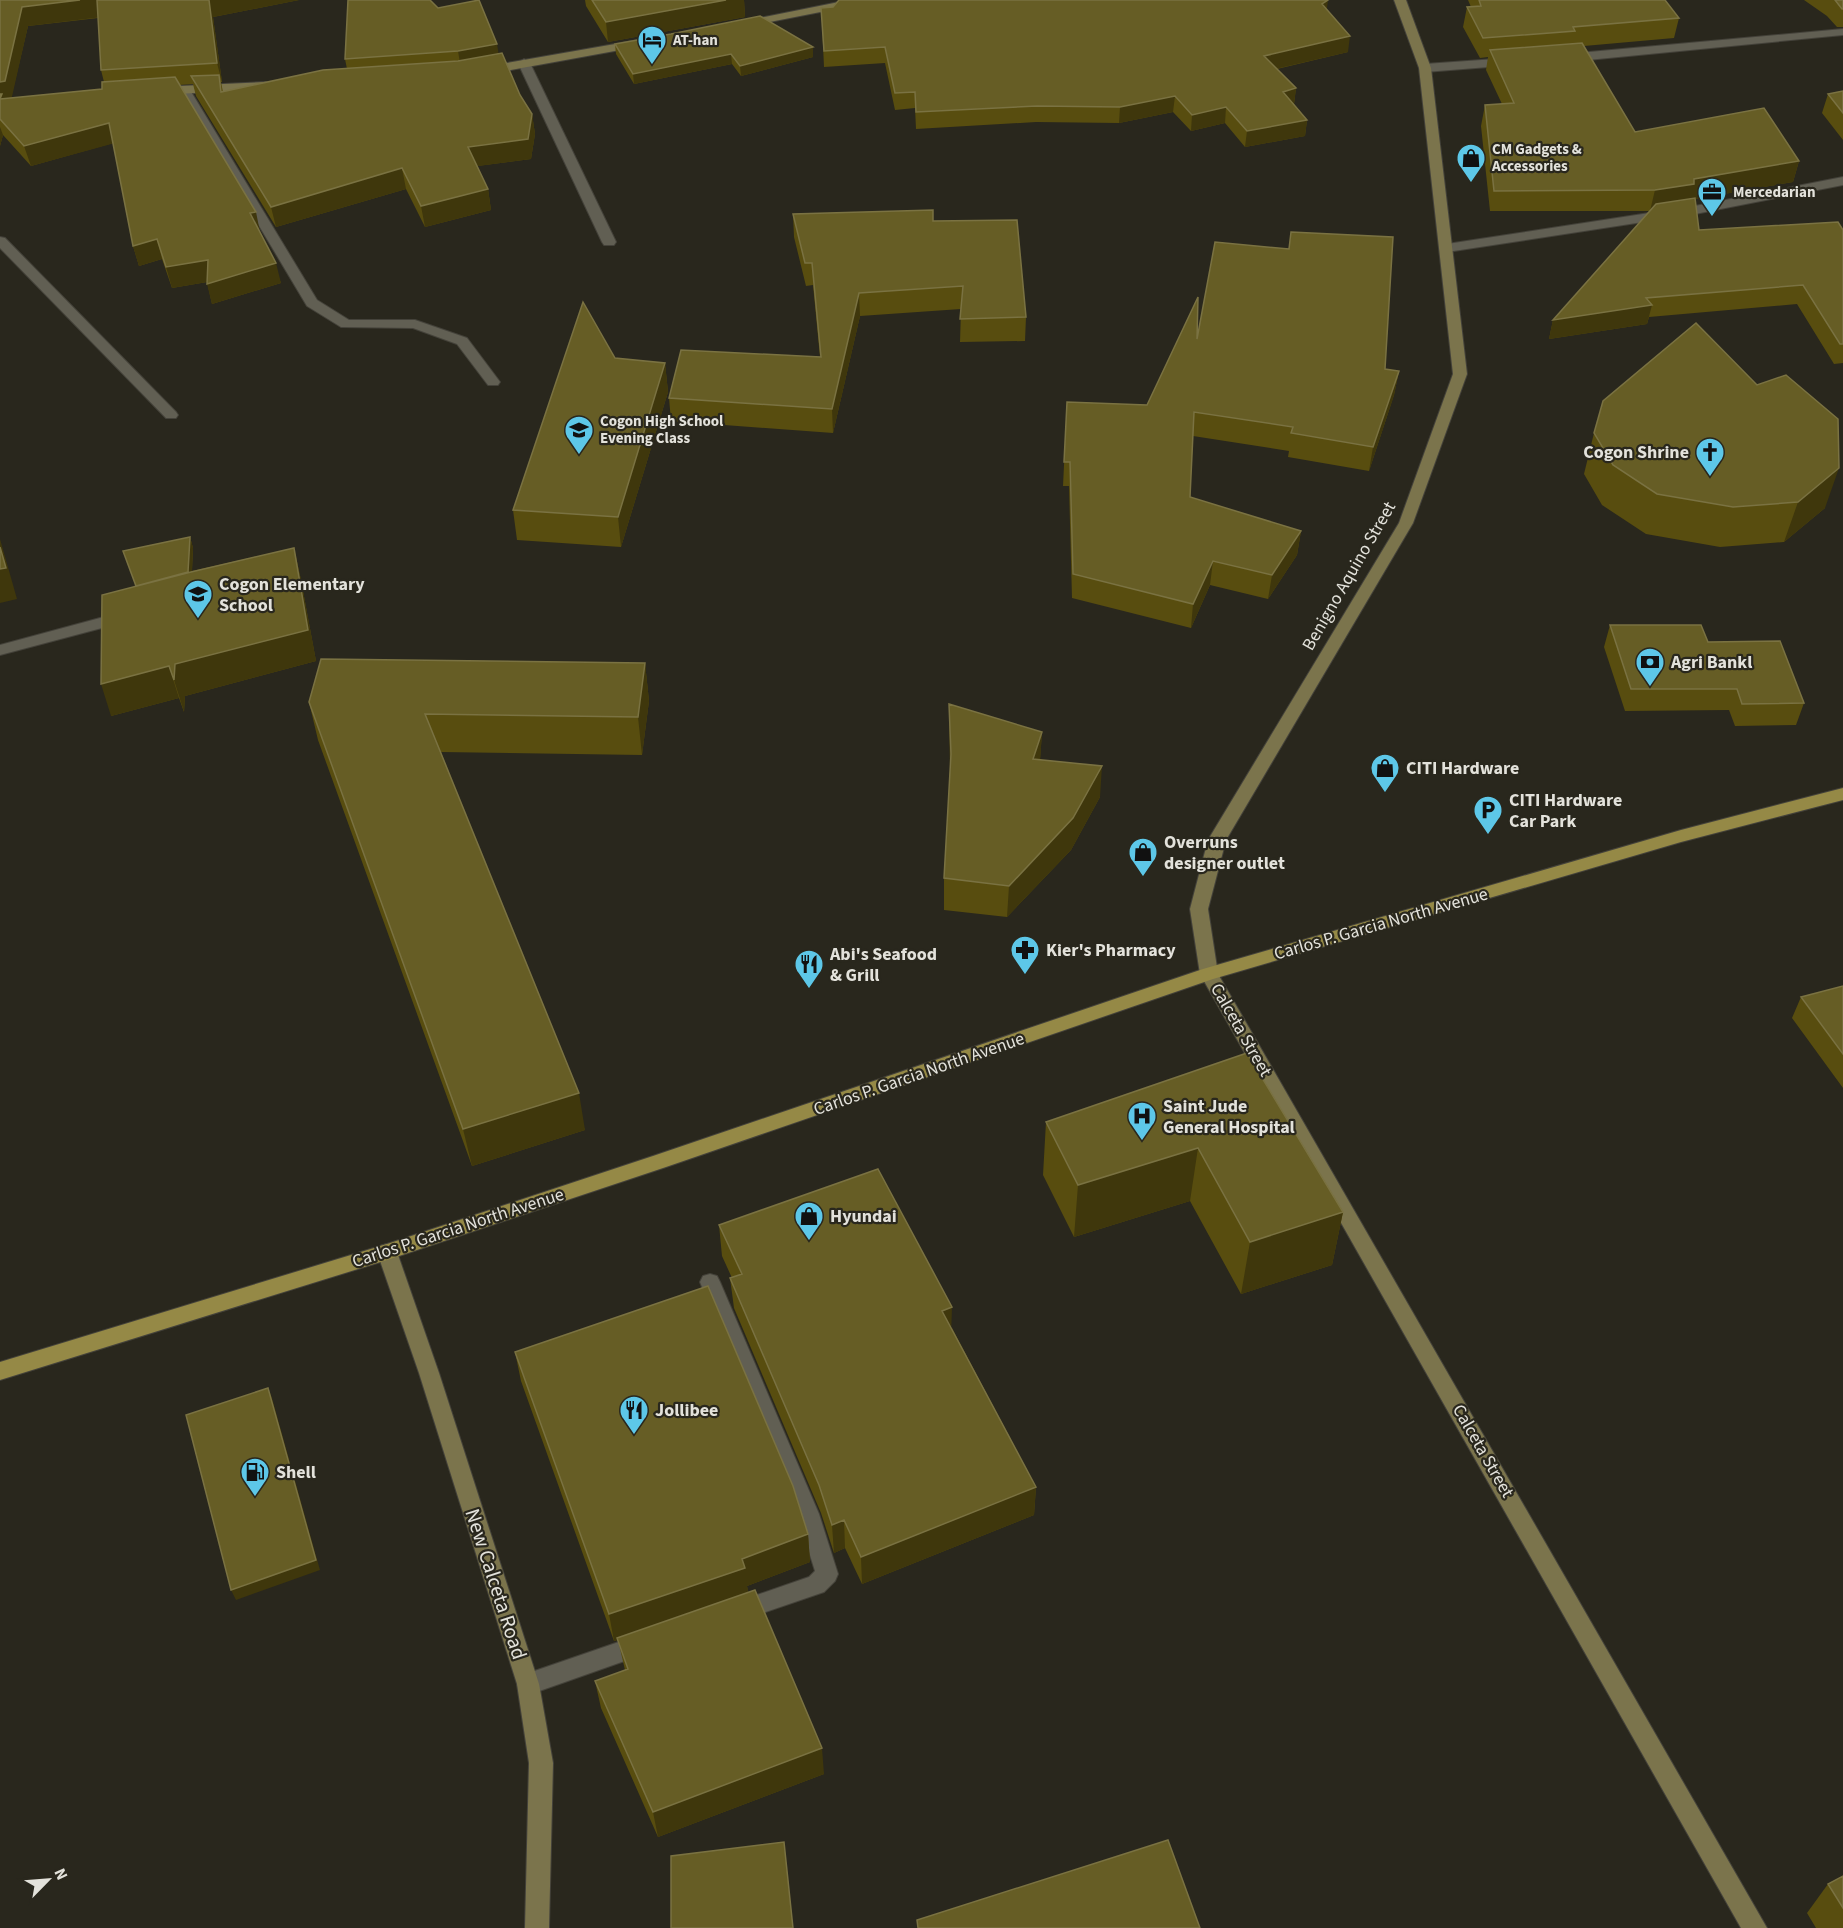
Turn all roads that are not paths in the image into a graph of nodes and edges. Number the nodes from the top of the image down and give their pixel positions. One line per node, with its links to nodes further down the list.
1 (866, 0): 3 (main road)
2 (1400, 0): 10 (main road, Benigno Aquino Street)
3 (828, 4): 4 (main road)
4 (728, 27)
5 (1843, 32): 7 (street)
6 (649, 42): 9 (main road)
7 (1553, 59)
8 (1518, 62): 10 (street)
9 (524, 63): 11 (main road); 17 (street)
10 (1425, 68): 18 (main road, Benigno Aquino Street)
11 (472, 73)
12 (275, 86): 13 (main road)
13 (184, 90): 14 (main road); 19 (street)
14 (143, 92)
15 (1843, 182): 18 (street)
16 (0, 241): 20 (street)
17 (609, 242)
18 (1447, 248): 24 (main road, Benigno Aquino Street)
19 (493, 382)
20 (171, 416)
21 (136, 613): 22 (street)
22 (0, 650)
23 (1843, 795): 24 (main road, Carlos P. Garcia North Avenue)
24 (1209, 974): 25 (main road, Carlos P. Garcia North Avenue); 32 (main road, Calceta Street)
25 (387, 1251): 27 (main road, Carlos P. Garcia North Avenue); 30 (main road, New Calceta Road)
26 (710, 1282): 28 (street)
27 (0, 1371)
28 (716, 1619)
29 (661, 1638): 30 (street)
30 (528, 1684): 31 (main road, New Calceta Road)
31 (537, 1928)
32 (1755, 1928)

